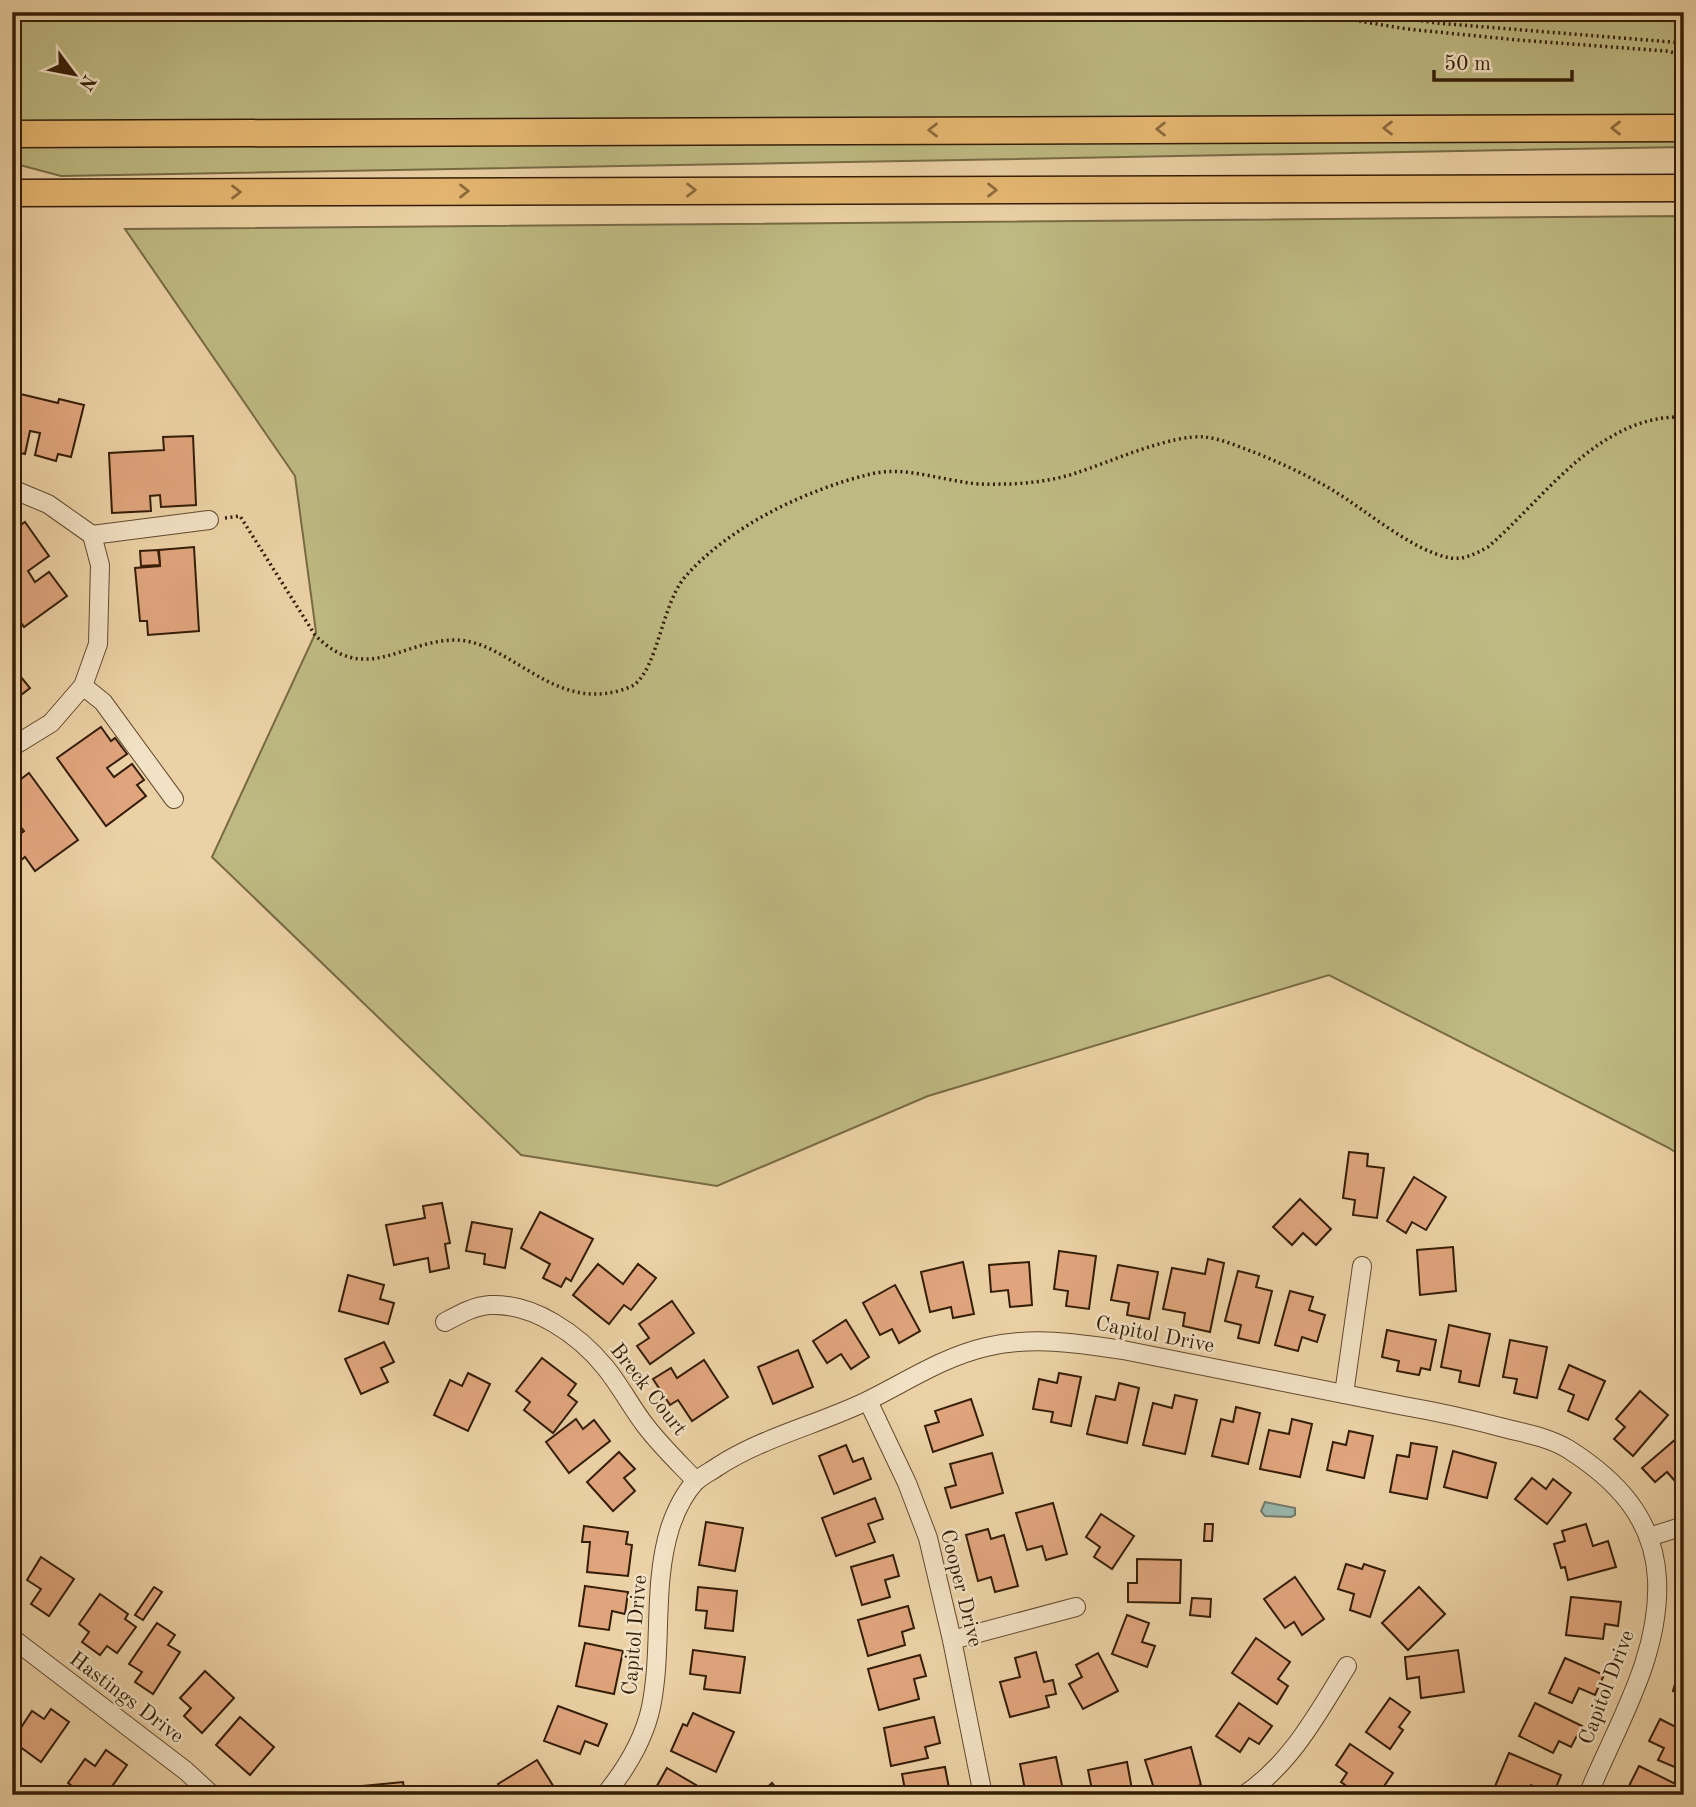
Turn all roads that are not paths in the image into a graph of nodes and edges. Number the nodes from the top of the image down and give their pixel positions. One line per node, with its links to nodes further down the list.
1 (1684, 128): 2 (highway, one-way to 2)
2 (12, 134)
3 (1684, 188): 4 (highway, one-way to 3)
4 (168, 192): 5 (highway); 6 (highway)
5 (12, 193)
6 (12, 209)
7 (12, 489): 9 (street)
8 (209, 520): 9 (street)
9 (92, 535): 10 (street)
10 (83, 687): 11 (street); 12 (street)
11 (12, 747)
12 (174, 799)
13 (1362, 1266): 15 (street)
14 (446, 1322): 17 (street, Breck Court)
15 (1344, 1394): 16 (street, Capitol Drive); 19 (street, Capitol Drive)
16 (868, 1401): 17 (street, Capitol Drive); 22 (street, Cooper Drive)
17 (696, 1481): 25 (street, Capitol Drive)
18 (1684, 1526): 19 (street)
19 (1649, 1537): 28 (street, Capitol Drive)
20 (1076, 1607): 22 (street)
21 (12, 1638): 24 (street, Hastings Drive)
22 (952, 1640): 26 (street, Cooper Drive)
23 (1347, 1666): 27 (street)
24 (212, 1795)
25 (605, 1795)
26 (983, 1795)
27 (1244, 1795)
28 (1588, 1795)

